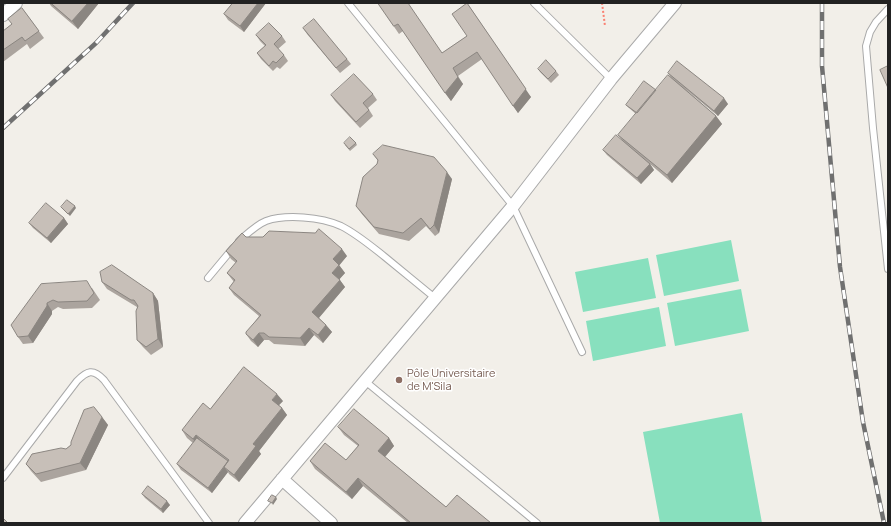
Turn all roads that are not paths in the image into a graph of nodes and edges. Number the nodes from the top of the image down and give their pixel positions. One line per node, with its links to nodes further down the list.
1 (16, 3): 6 (street)
2 (348, 3): 8 (lane)
3 (534, 3): 7 (lane)
4 (675, 3): 7 (street)
5 (888, 9): 9 (lane)
6 (3, 15)
7 (611, 79): 8 (street)
8 (513, 206): 11 (street); 12 (lane)
9 (888, 269)
10 (208, 278): 11 (lane)
11 (435, 298): 13 (street)
12 (582, 352)
13 (365, 381): 15 (street); 19 (lane)
14 (3, 478): 16 (lane)
15 (282, 479): 17 (street); 18 (street)
16 (210, 523)
17 (245, 523)
18 (331, 523)
19 (537, 523)

